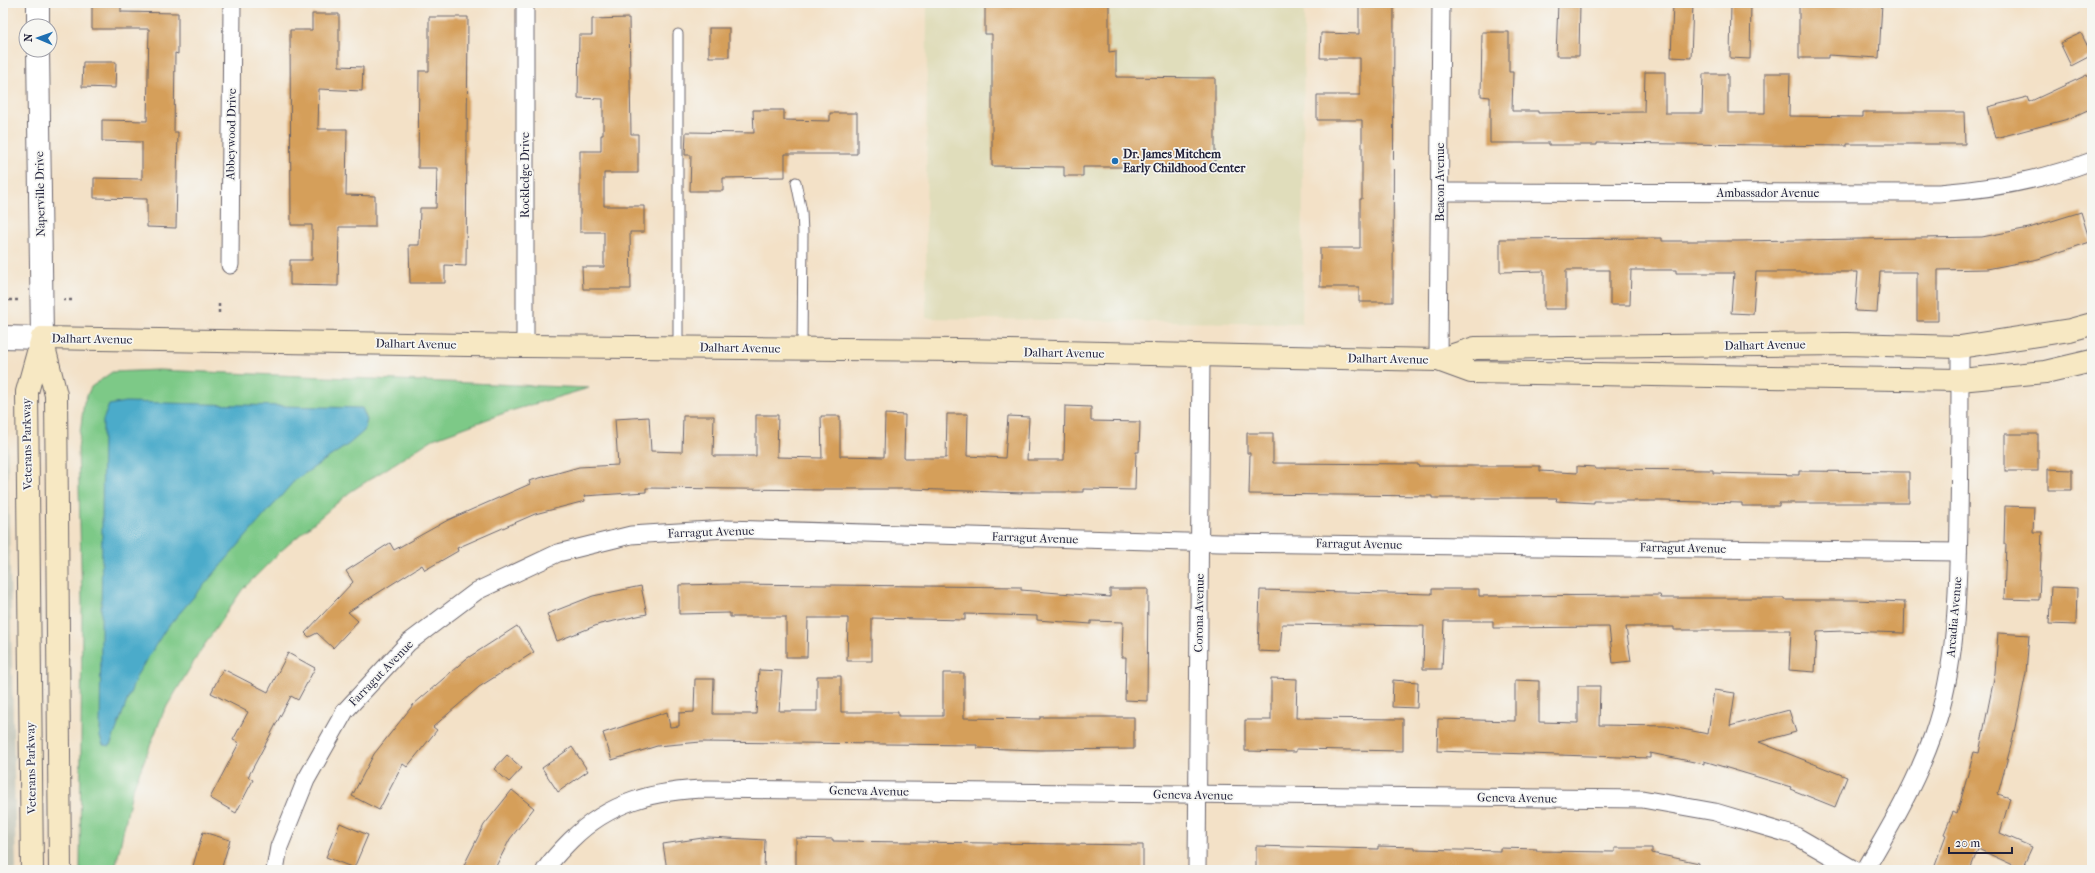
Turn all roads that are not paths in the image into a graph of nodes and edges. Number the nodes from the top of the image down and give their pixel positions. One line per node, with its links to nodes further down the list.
1 (38, 3): 5 (street)
2 (232, 3): 11 (street, Abbeywood Drive)
3 (525, 3): 15 (street, Rockledge Drive)
4 (1441, 3): 10 (street, Beacon Avenue)
5 (38, 18)
6 (678, 34): 17 (lane)
7 (38, 58): 14 (street, Naperville Drive)
8 (2092, 161): 10 (street, Ambassador Avenue)
9 (796, 182): 18 (lane)
10 (1440, 192): 20 (street, Beacon Avenue)
11 (230, 265)
12 (2092, 324): 16 (main road, Dalhart Avenue)
13 (3, 337): 14 (street)
14 (42, 338): 15 (main road, Dalhart Avenue); 26 (main road, Veterans Parkway); 27 (main road)
15 (525, 346): 17 (main road, Dalhart Avenue)
16 (1960, 347): 20 (main road, Dalhart Avenue); 22 (street, Arcadia Avenue)
17 (678, 348): 18 (main road, Dalhart Avenue)
18 (802, 349): 19 (main road, Dalhart Avenue)
19 (1201, 356): 20 (main road, Dalhart Avenue); 23 (street, Corona Avenue)
20 (1438, 360): 22 (main road, Dalhart Avenue)
21 (2092, 361): 22 (main road, Dalhart Avenue)
22 (1960, 380): 24 (street, Arcadia Avenue)
23 (1200, 542): 24 (street, Farragut Avenue); 25 (street, Corona Avenue); 28 (street, Farragut Avenue)
24 (1958, 552): 32 (street, Arcadia Avenue)
25 (1197, 795): 29 (street, Geneva Avenue); 30 (street, Corona Avenue); 31 (street, Geneva Avenue)
26 (32, 870)
27 (60, 870)
28 (275, 870)
29 (545, 870)
30 (1197, 870)
31 (1855, 870)
32 (1865, 870)

